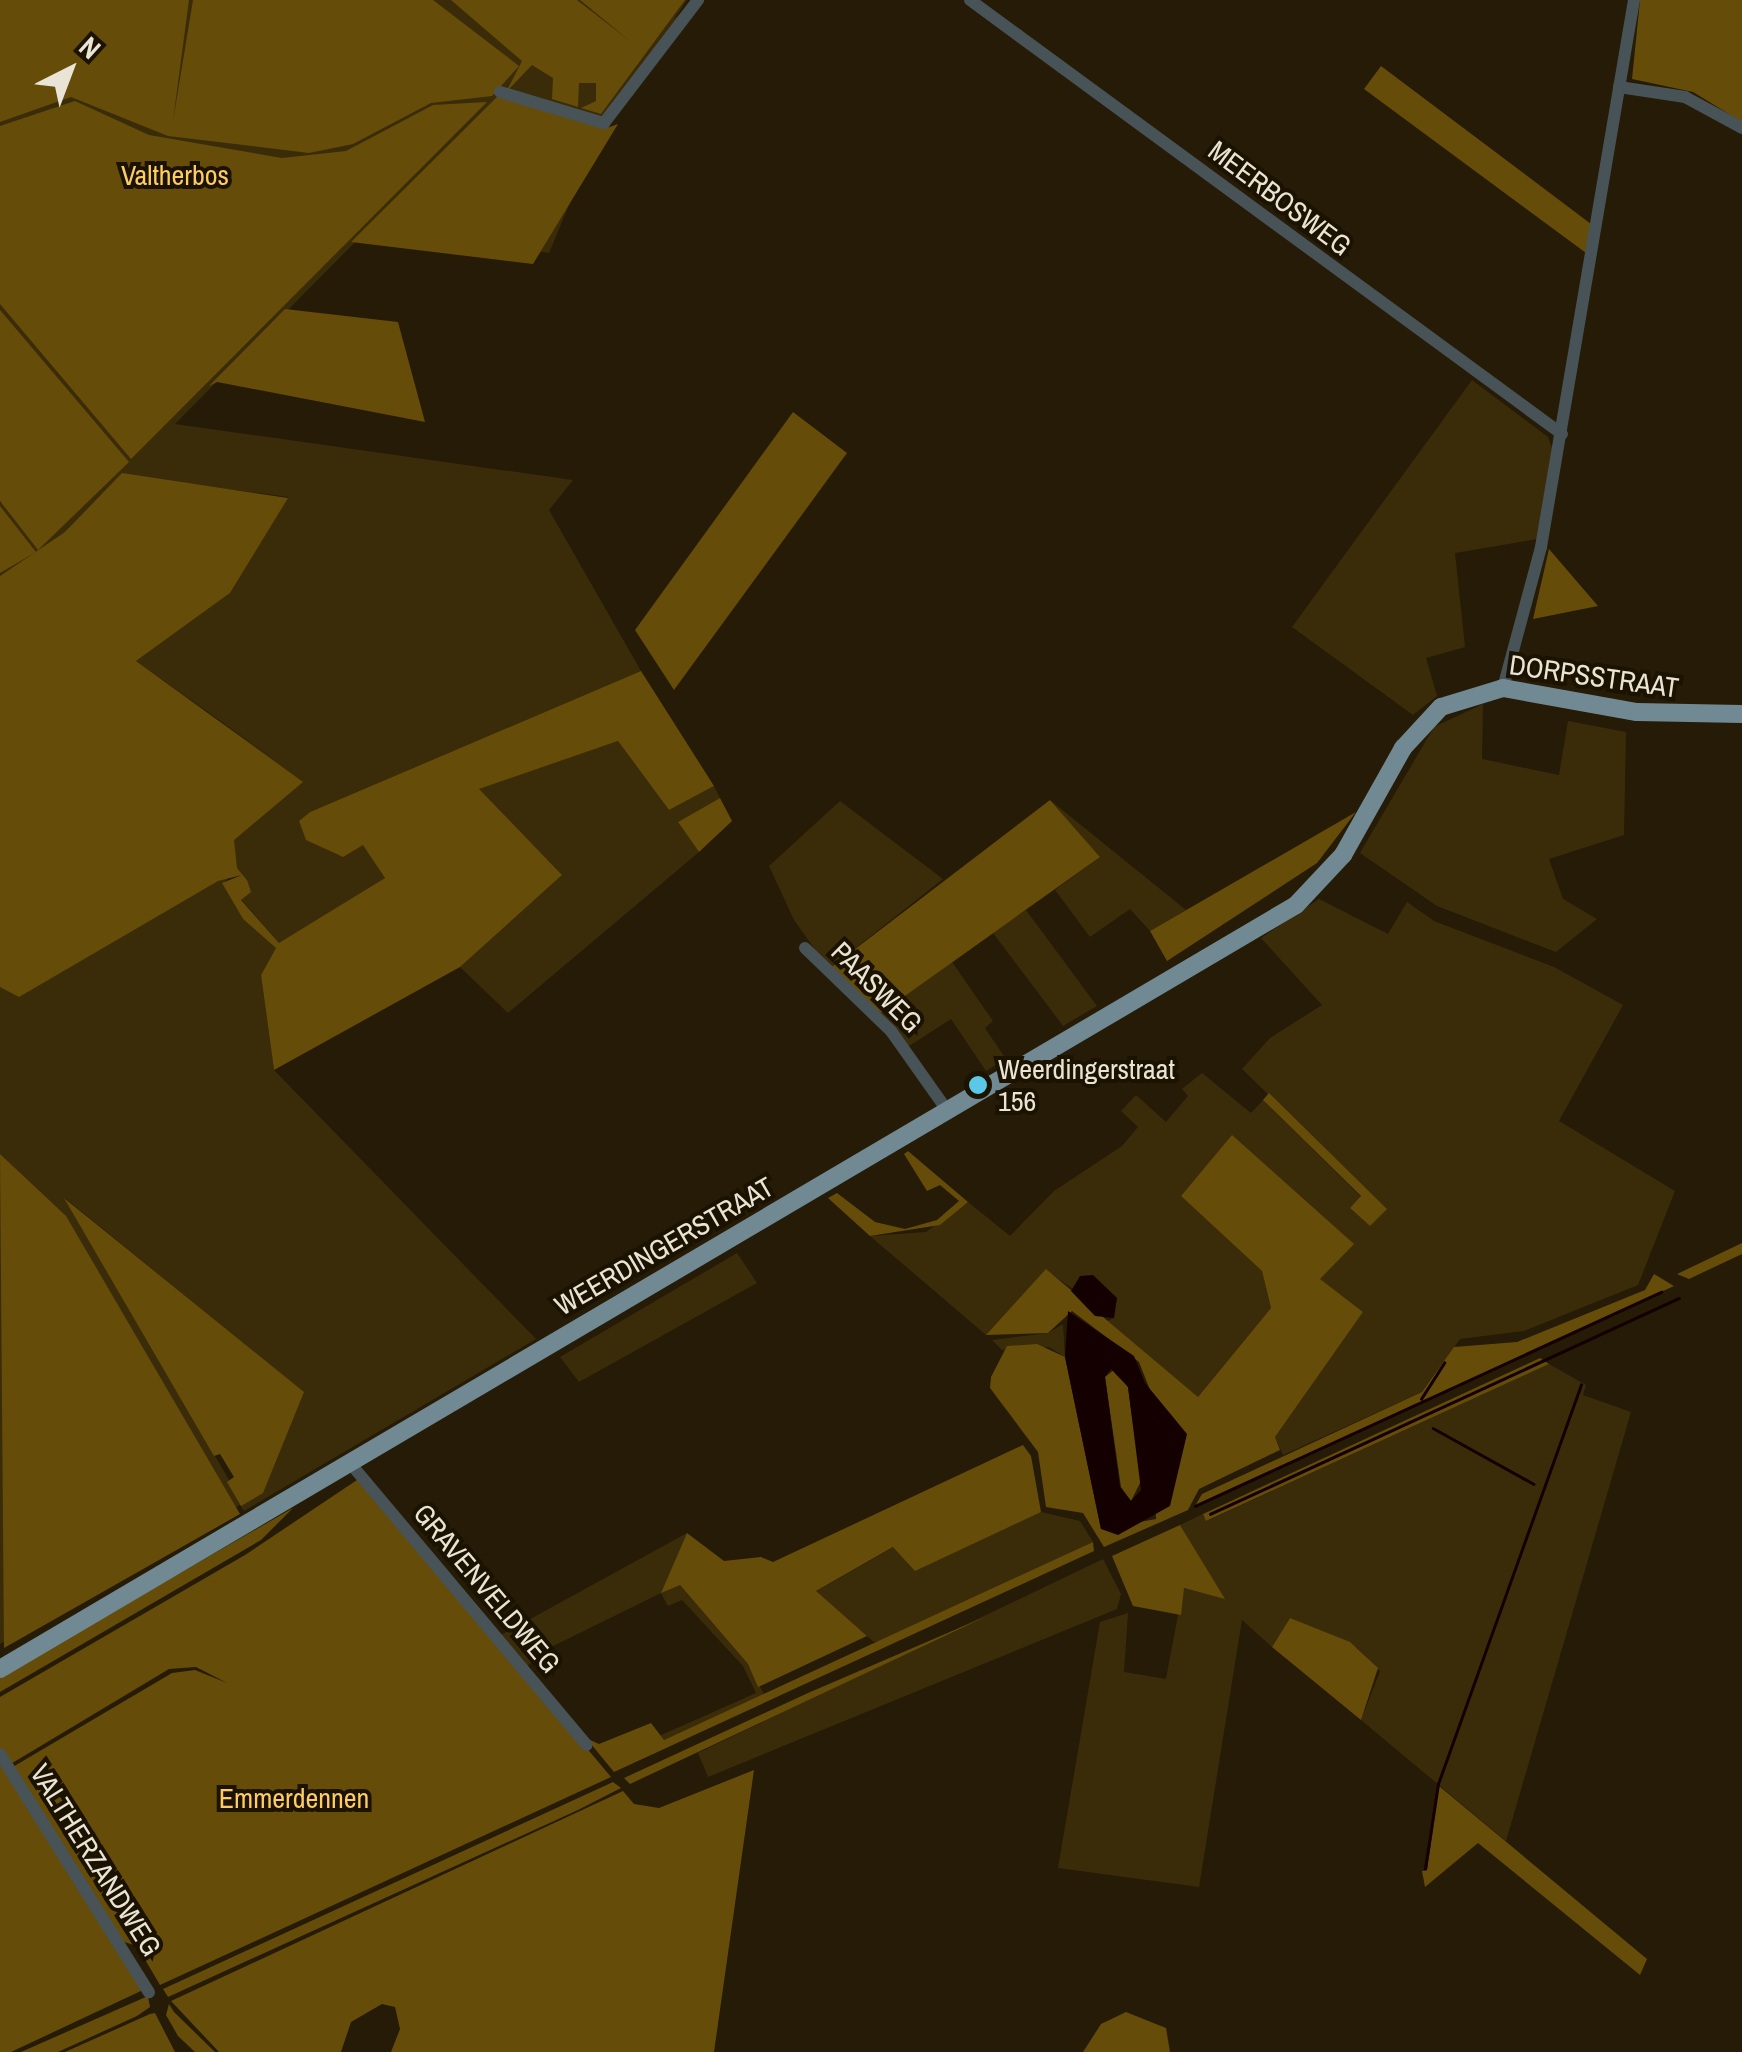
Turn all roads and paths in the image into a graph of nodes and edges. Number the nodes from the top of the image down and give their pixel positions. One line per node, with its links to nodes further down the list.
1 (698, 0): 5 (street)
2 (970, 0): 7 (street, MEERBOSWEG)
3 (1634, 0): 4 (street)
4 (1619, 87): 6 (street); 7 (street)
5 (500, 92)
6 (1742, 128)
7 (1562, 434): 8 (street)
8 (1503, 688): 9 (main road, DORPSSTRAAT); 10 (main road, DORPSSTRAAT)
9 (1742, 714)
10 (1343, 855): 12 (main road, WEERDINGERSTRAAT)
11 (805, 948): 12 (street, PAASWEG)
12 (947, 1110): 13 (main road, WEERDINGERSTRAAT)
13 (350, 1463): 14 (main road, WEERDINGERSTRAAT); 15 (street, GRAVENVELDWEG)
14 (0, 1669)
15 (587, 1745)
16 (0, 1754): 17 (street, VALTHERZANDWEG)
17 (149, 1992)

